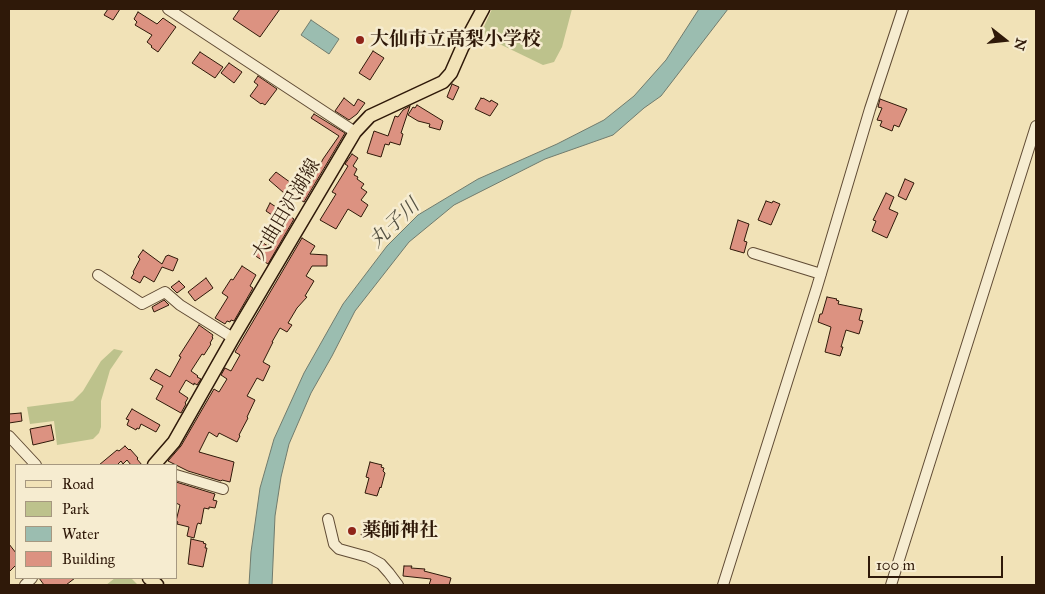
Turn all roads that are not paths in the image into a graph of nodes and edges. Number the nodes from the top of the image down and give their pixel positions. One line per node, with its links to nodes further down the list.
1 (168, 9): 5 (street)
2 (484, 9): 5 (main road, 大曲田沢湖線)
3 (903, 9): 7 (street)
4 (1036, 126): 18 (street)
5 (355, 132): 9 (main road, 大曲田沢湖線)
6 (753, 253): 7 (street)
7 (821, 274): 17 (street)
8 (98, 275): 9 (street)
9 (232, 338): 12 (main road, 大曲田沢湖線)
10 (9, 436): 11 (street)
11 (35, 464)
12 (157, 464)
13 (178, 476): 14 (street)
14 (223, 489)
15 (328, 518): 16 (street)
16 (398, 585)
17 (723, 585)
18 (891, 585)

